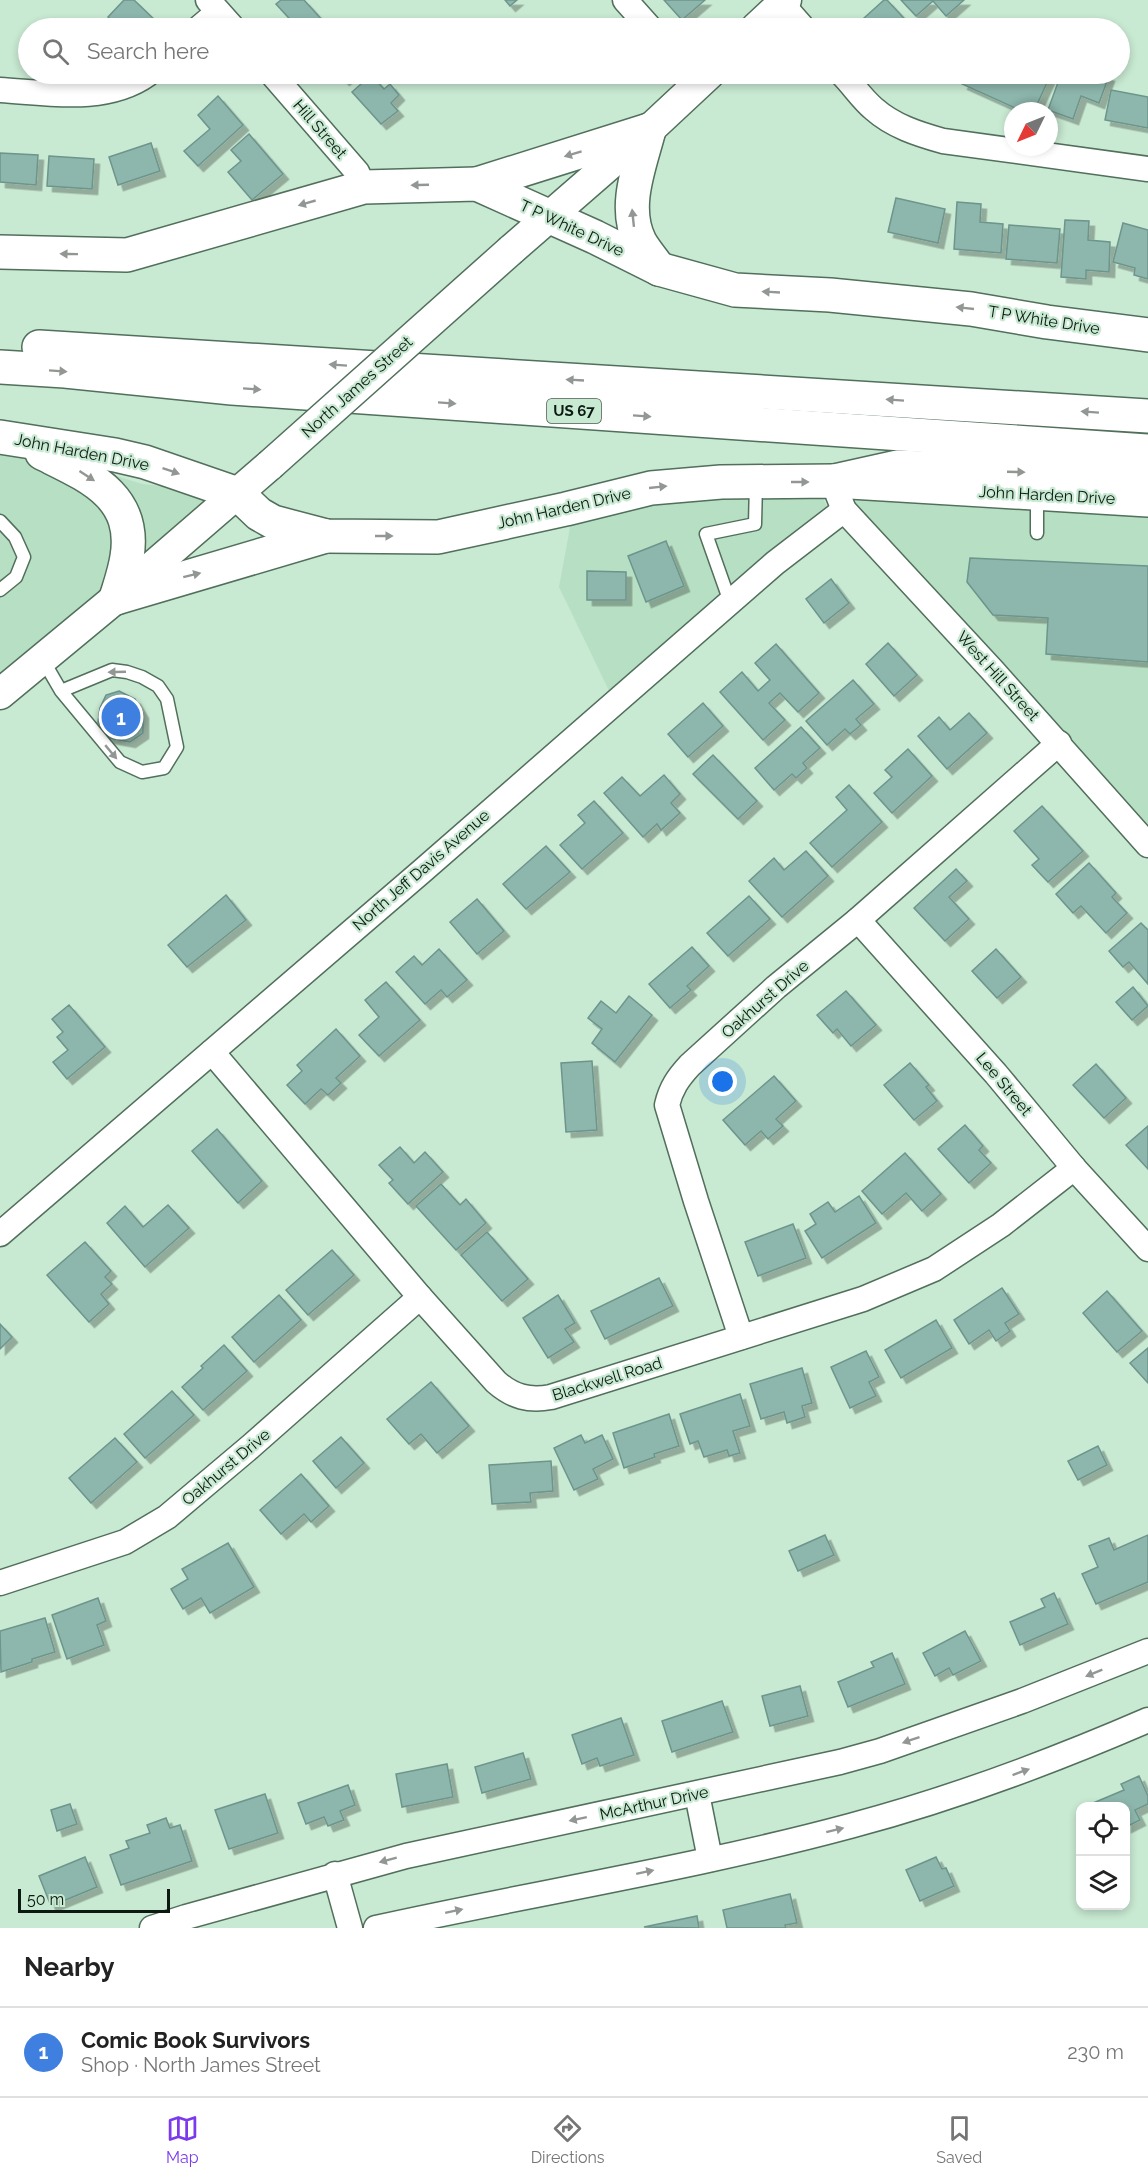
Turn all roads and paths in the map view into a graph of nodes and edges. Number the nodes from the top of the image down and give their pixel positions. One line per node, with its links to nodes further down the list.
1 (625, 0): 3 (street)
2 (784, 2): 4 (street); 5 (street)
3 (641, 18)
4 (767, 18)
5 (796, 18)
6 (127, 84): 10 (street)
7 (281, 84): 14 (street, Hill Street)
8 (692, 84): 11 (street, North James Street)
9 (851, 84): 12 (street)
10 (0, 90)
11 (649, 130): 13 (main road, one-way to 13); 15 (street, North James Street); 17 (main road, one-way to 11)
12 (1148, 169)
13 (477, 184): 14 (main road, T P White Drive, one-way to 14); 15 (main road, T P White Drive)
14 (364, 187): 16 (main road, T P White Drive, one-way to 16)
15 (549, 217): 17 (main road, T P White Drive); 26 (street, North James Street, bridge)
16 (0, 252)
17 (659, 269): 18 (main road, T P White Drive, one-way to 17)
18 (1148, 334)
19 (0, 344): 21 (main road, US 67, one-way to 19)
20 (0, 367): 23 (main road, US 67, one-way to 23)
21 (1148, 416)
22 (8, 439): 26 (main road, John Harden Drive, one-way to 26); 34 (main road, one-way to 34)
23 (1148, 451)
24 (1148, 480): 28 (main road, one-way to 24)
25 (756, 482): 28 (main road, John Harden Drive, one-way to 28); 32 (main road, John Harden Drive, one-way to 25); 35 (lane)
26 (238, 494): 32 (main road, John Harden Drive); 34 (street, North James Street)
27 (1038, 495): 28 (main road, John Harden Drive); 29 (main road, John Harden Drive); 31 (lane)
28 (839, 496): 35 (street, North Jeff Davis Avenue); 39 (street, West Hill Street)
29 (1148, 500)
30 (0, 521): 33 (lane)
31 (1037, 533)
32 (326, 536): 34 (main road, one-way to 32)
33 (0, 590)
34 (116, 598): 36 (street, North James Street)
35 (730, 602): 42 (street, North Jeff Davis Avenue)
36 (42, 659): 37 (lane); 38 (street, North James Street)
37 (61, 691): 37 (lane, one-way to 37)
38 (0, 694)
39 (1059, 744): 40 (street, West Hill Street); 41 (street, Oakhurst Drive)
40 (1148, 845)
41 (858, 920): 43 (street, Lee Street); 47 (street, Oakhurst Drive)
42 (212, 1052): 44 (street, North Jeff Davis Avenue); 46 (street, Blackwell Road)
43 (1074, 1168): 45 (street, Lee Street); 47 (street, Blackwell Road)
44 (0, 1234)
45 (1148, 1249)
46 (420, 1297): 47 (street, Blackwell Road); 48 (street, Oakhurst Drive)
47 (741, 1337)
48 (0, 1583)
49 (1148, 1651): 51 (street, McArthur Drive, one-way to 51)
50 (1148, 1720): 52 (street, one-way to 50)
51 (697, 1794): 52 (street); 53 (street, McArthur Drive, one-way to 53)
52 (710, 1859): 56 (street, one-way to 52)
53 (335, 1874): 54 (street, McArthur Drive); 55 (street)
54 (153, 1928)
55 (350, 1928)
56 (376, 1928)

